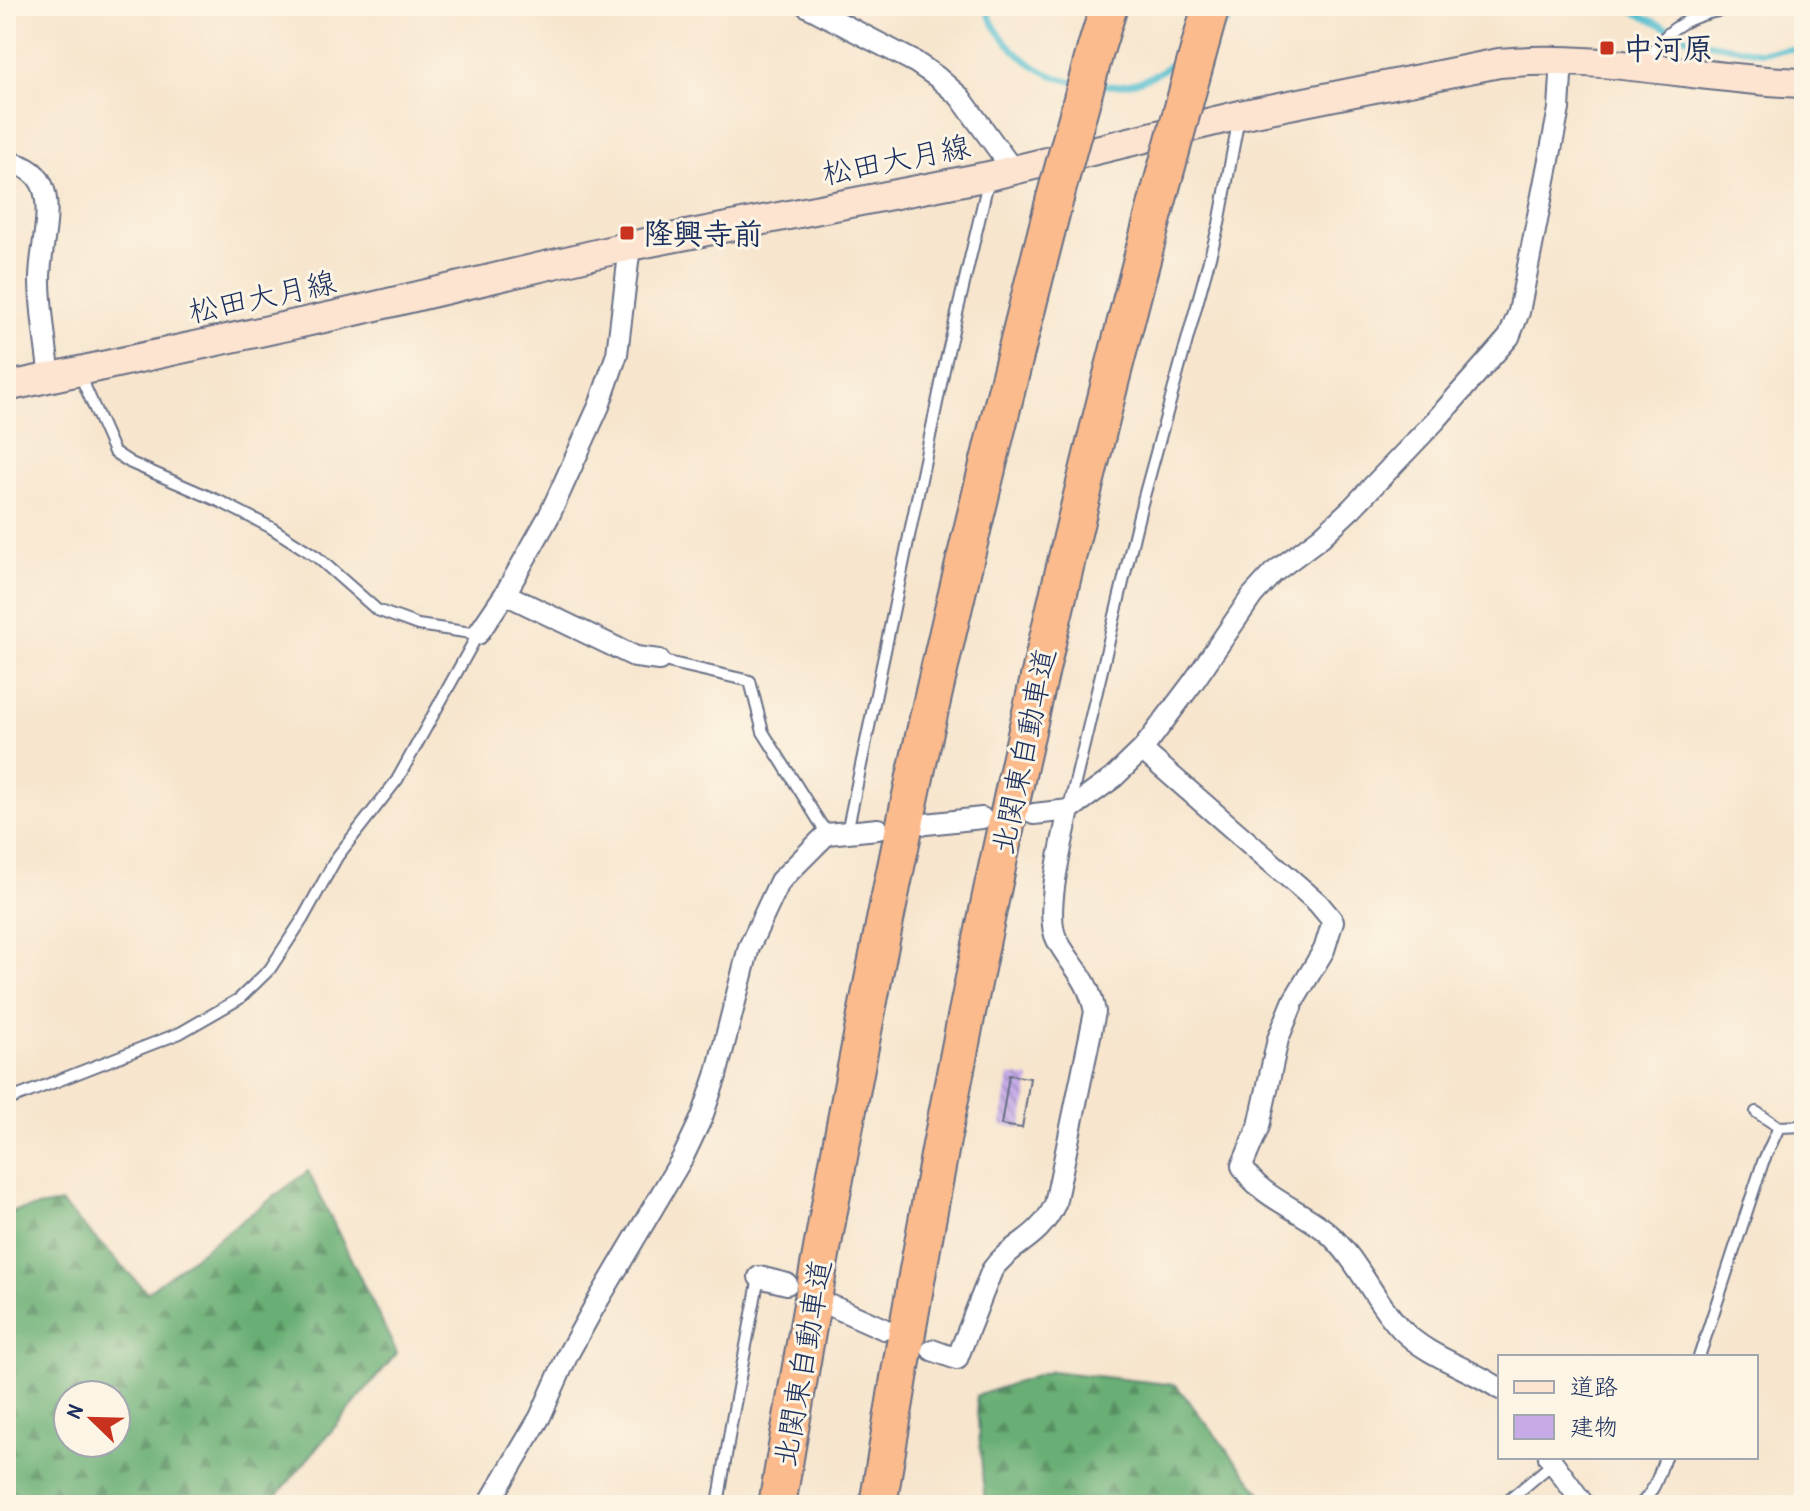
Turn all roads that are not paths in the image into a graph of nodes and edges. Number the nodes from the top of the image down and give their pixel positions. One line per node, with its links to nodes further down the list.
1 (807, 6): 10 (street)
2 (1109, 6): 40 (highway, 北関東自動車道, bridge)
3 (1211, 6): 41 (highway, 北関東自動車道, bridge)
4 (1750, 6): 5 (lane)
5 (1652, 55): 6 (main road, 松田大月線); 7 (main road, 松田大月線)
6 (1562, 59): 8 (main road, 松田大月線); 18 (street)
7 (1804, 83)
8 (1240, 115): 10 (main road, 松田大月線); 19 (lane)
9 (6, 162): 13 (street)
10 (1001, 173): 11 (main road, 松田大月線); 24 (lane)
11 (630, 246): 12 (main road, 松田大月線); 15 (street)
12 (79, 371): 13 (main road, 松田大月線); 16 (lane)
13 (50, 377): 14 (main road, 松田大月線)
14 (6, 387)
15 (505, 594): 16 (street); 17 (street)
16 (478, 634): 25 (lane)
17 (659, 660): 24 (lane)
18 (1142, 750): 19 (street); 35 (street)
19 (1069, 810): 20 (street); 33 (street)
20 (1034, 814)
21 (982, 818): 22 (street)
22 (926, 824)
23 (878, 829): 24 (street)
24 (837, 833): 38 (street)
25 (6, 1101)
26 (1756, 1112): 28 (lane)
27 (1804, 1126): 28 (lane)
28 (1779, 1127): 34 (lane)
29 (759, 1277): 30 (street); 39 (lane)
30 (787, 1284)
31 (832, 1306): 32 (street)
32 (884, 1329)
33 (932, 1350)
34 (1700, 1355)
35 (1498, 1388)
36 (1664, 1459): 44 (lane)
37 (1551, 1460): 42 (lane); 43 (street)
38 (488, 1505)
39 (718, 1505)
40 (777, 1505)
41 (878, 1505)
42 (1503, 1505)
43 (1584, 1505)
44 (1639, 1505)

